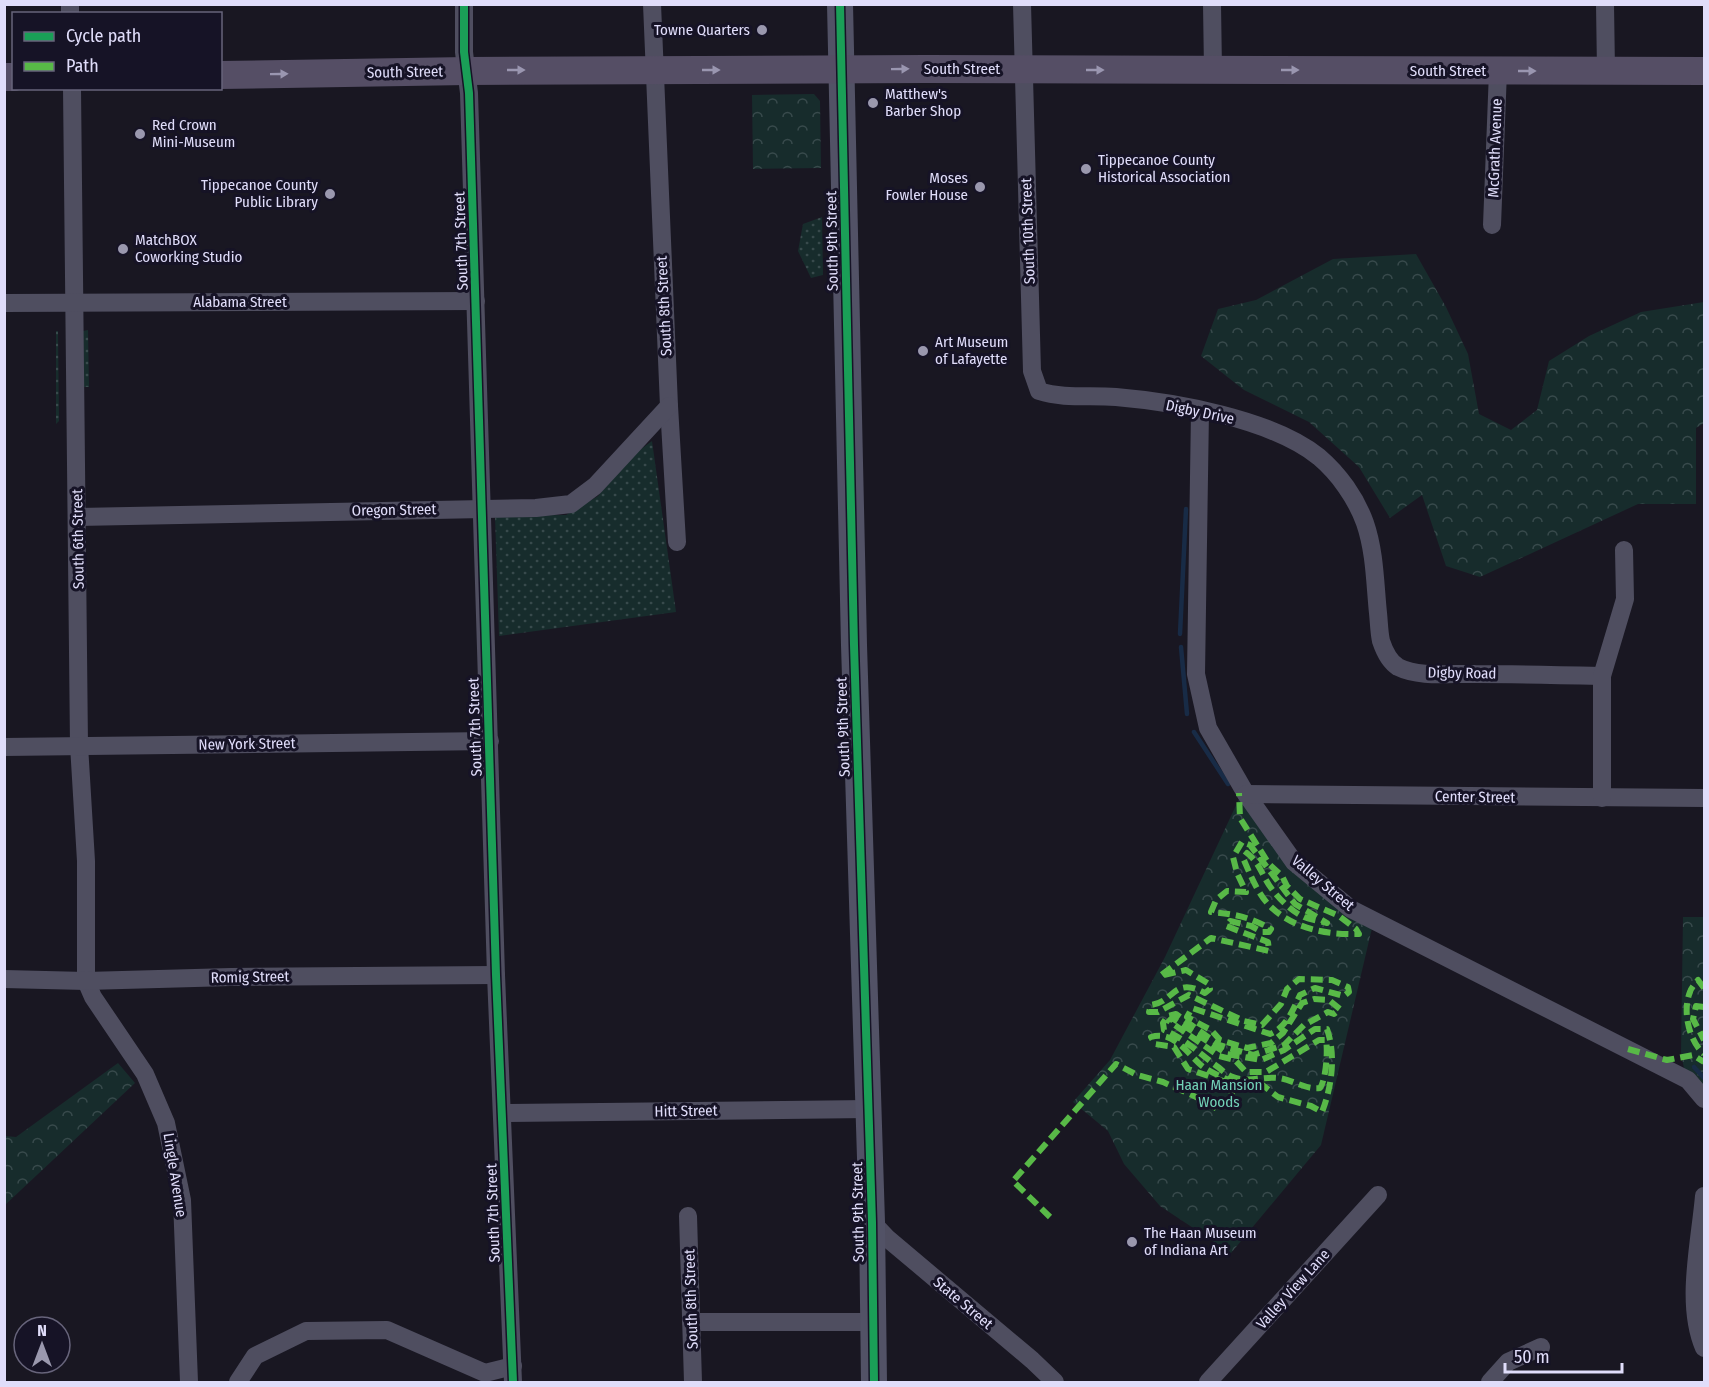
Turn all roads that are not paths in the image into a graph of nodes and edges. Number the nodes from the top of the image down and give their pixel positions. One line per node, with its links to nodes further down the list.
1 (464, 4): 7 (street, South 7th Street)
2 (652, 4): 8 (street, South 8th Street)
3 (840, 4): 9 (street, South 9th Street)
4 (1022, 4): 10 (street, South 10th Street)
5 (1212, 4): 11 (street)
6 (1605, 4): 13 (street)
7 (467, 70): 8 (main road, South Street, one-way to 8); 15 (main road, South Street, one-way to 7); 18 (street, South 7th Street)
8 (654, 70): 9 (main road, South Street, one-way to 9); 22 (street, South 8th Street)
9 (842, 70): 10 (main road, South Street, one-way to 10); 40 (street, South 9th Street)
10 (1024, 70): 11 (main road, South Street, one-way to 11); 21 (street, South 10th Street)
11 (1213, 70): 12 (main road, South Street, one-way to 12)
12 (1498, 70): 13 (main road, South Street, one-way to 13); 17 (street, McGrath Avenue)
13 (1606, 71): 14 (main road, South Street)
14 (1704, 71)
15 (222, 75)
16 (72, 90): 20 (street, South 6th Street)
17 (1492, 225)
18 (476, 302): 20 (street, Alabama Street); 25 (street, South 7th Street)
19 (4, 303): 20 (street, Alabama Street)
20 (74, 303): 26 (street, South 6th Street)
21 (1039, 391): 23 (street, Digby Drive)
22 (669, 406): 25 (street, Oregon Street); 27 (street, South 8th Street)
23 (1200, 411): 24 (street, Digby Drive); 33 (street, Valley Street)
24 (1343, 482): 29 (street, Digby Road)
25 (483, 508): 26 (street, Oregon Street); 30 (street, South 7th Street)
26 (78, 517): 31 (street, South 6th Street)
27 (677, 542)
28 (1624, 550): 29 (street)
29 (1602, 675): 34 (street)
30 (490, 741): 31 (street, New York Street); 36 (street, South 7th Street)
31 (79, 746): 32 (street, New York Street); 38 (street, South 6th Street)
32 (4, 747)
33 (1246, 794): 34 (street, Center Street); 39 (street, Valley Street)
34 (1602, 798): 35 (street, Center Street)
35 (1704, 798)
36 (496, 975): 38 (street, Romig Street); 41 (street, South 7th Street)
37 (4, 979): 38 (street, Romig Street)
38 (87, 985): 51 (street, Lingle Avenue)
39 (1704, 1099)
40 (869, 1109): 41 (street, Hitt Street); 45 (street, South 9th Street)
41 (503, 1113): 50 (street, South 7th Street)
42 (1378, 1195): 56 (street, Valley View Lane)
43 (1704, 1196): 49 (street)
44 (688, 1216): 46 (street, South 8th Street)
45 (872, 1222): 47 (street, South 9th Street); 55 (street, State Street)
46 (691, 1322): 47 (street); 53 (street, South 8th Street)
47 (873, 1322): 54 (street, South 9th Street)
48 (1541, 1347): 57 (street)
49 (1704, 1348)
50 (513, 1374): 52 (street)
51 (189, 1383)
52 (238, 1383)
53 (693, 1383)
54 (874, 1383)
55 (1055, 1383)
56 (1208, 1383)
57 (1490, 1383)

